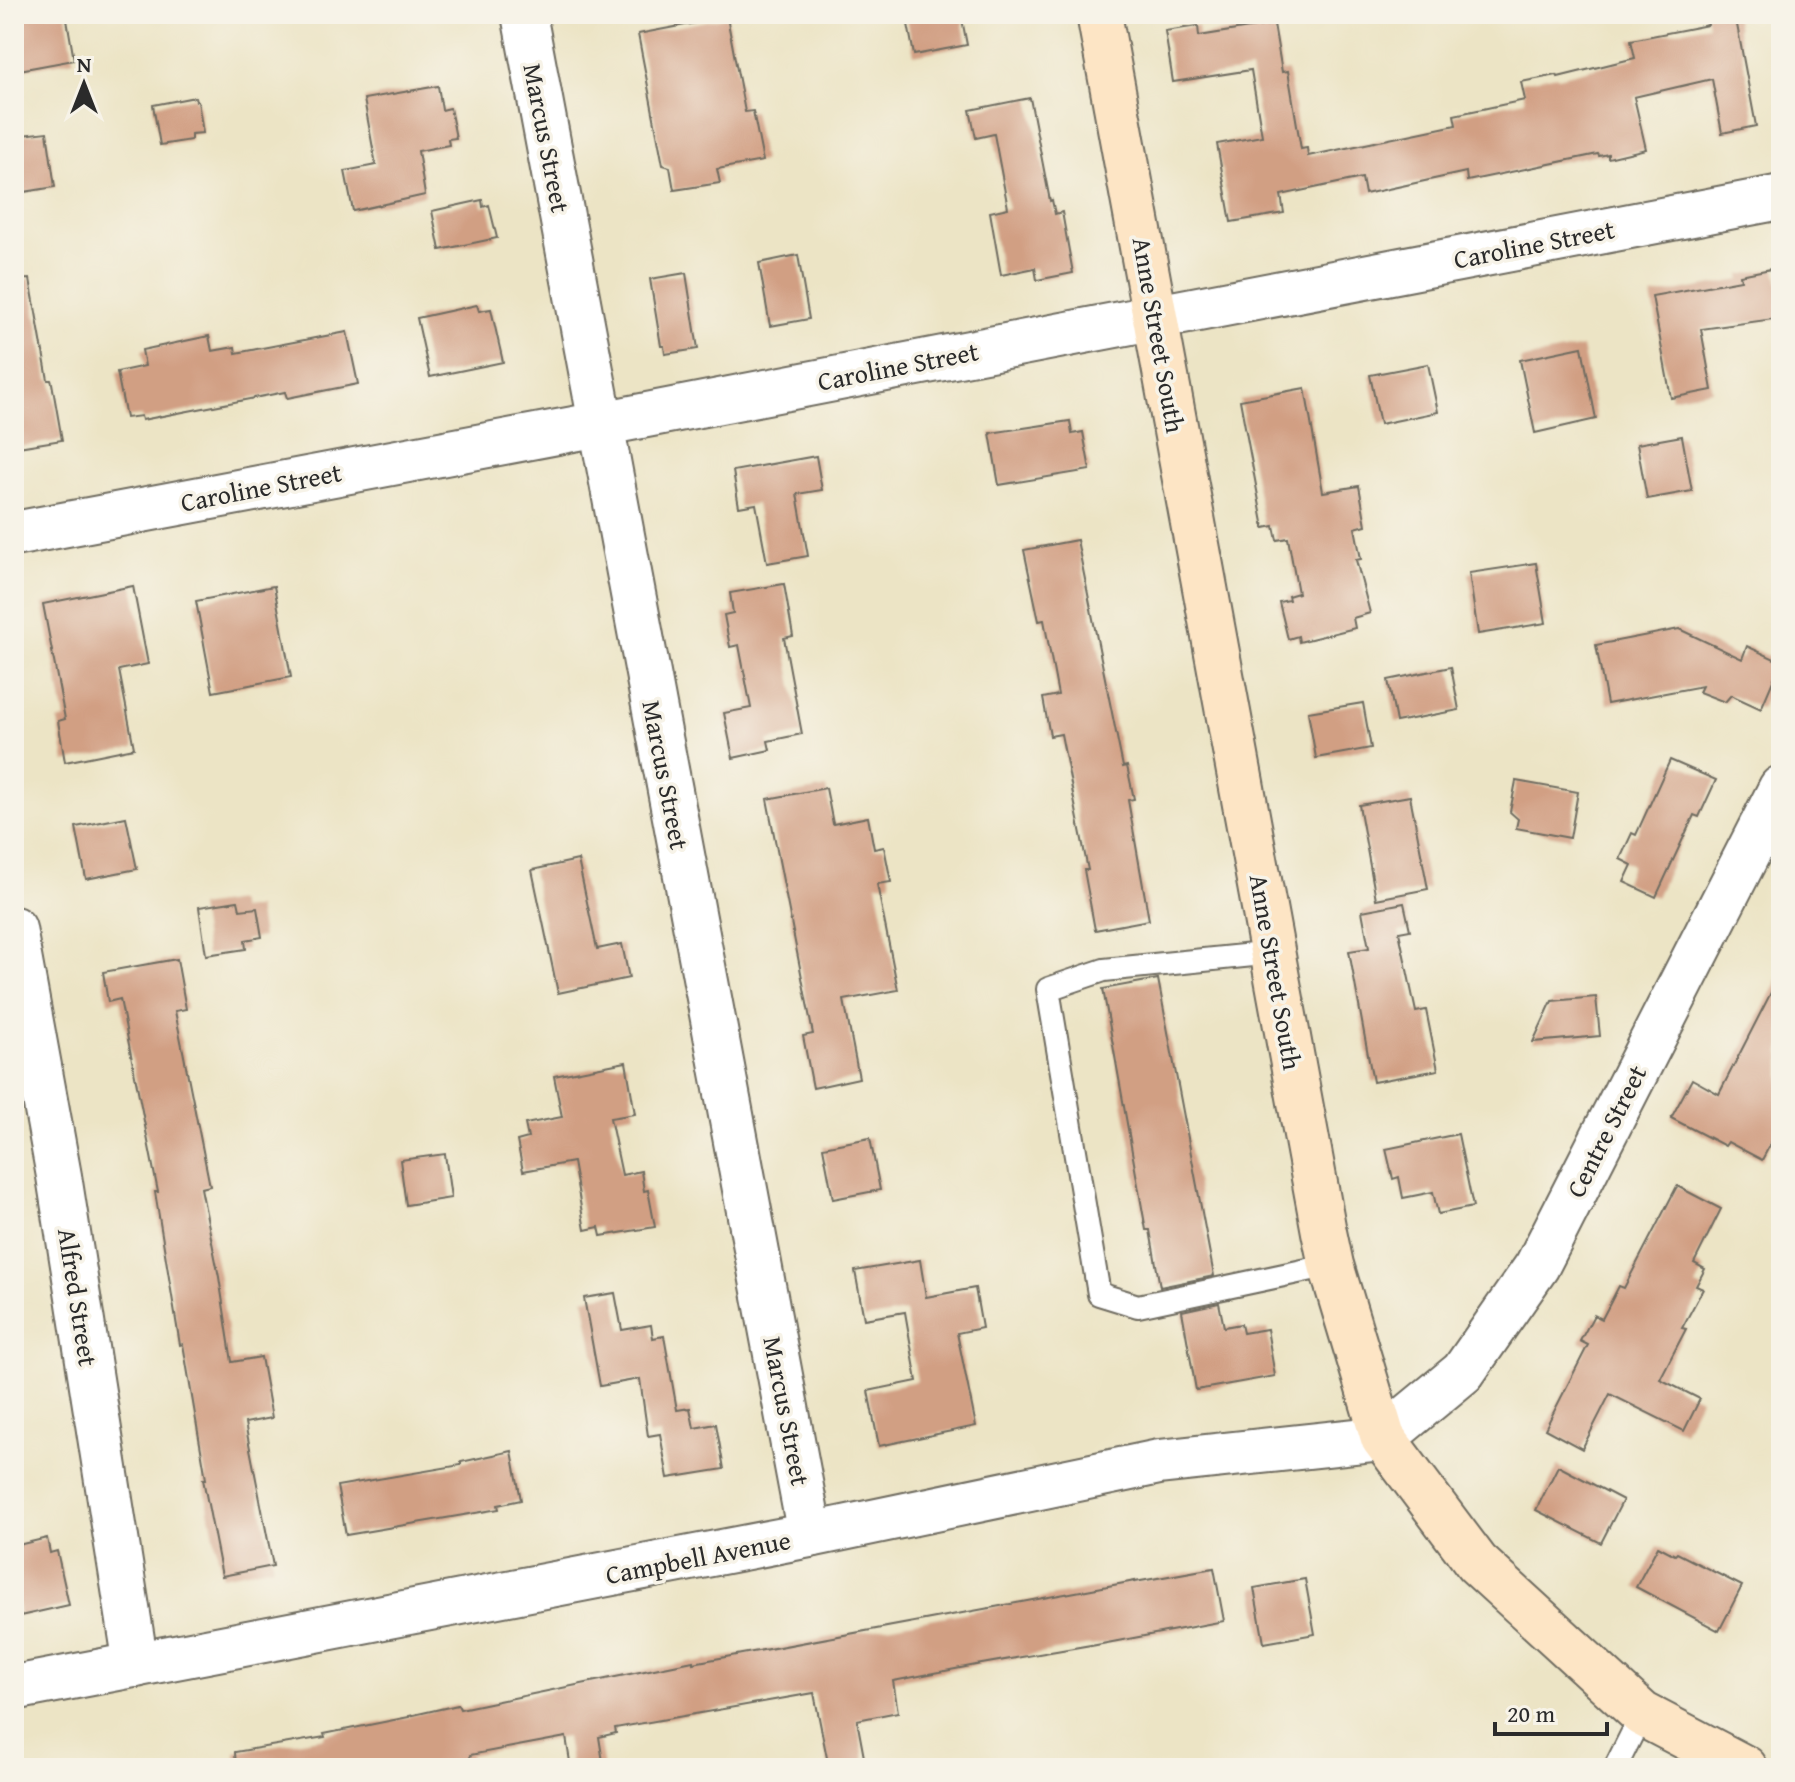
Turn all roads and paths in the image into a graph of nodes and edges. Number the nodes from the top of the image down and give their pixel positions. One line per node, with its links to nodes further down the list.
1 (524, 14): 5 (street, Marcus Street)
2 (1099, 14): 4 (street, Anne Street South)
3 (1781, 197): 4 (street, Caroline Street)
4 (1156, 317): 5 (street, Caroline Street); 9 (street, Anne Street South)
5 (600, 424): 6 (street, Caroline Street); 13 (street, Marcus Street)
6 (14, 534)
7 (1781, 788): 12 (street, Centre Street)
8 (14, 929): 10 (street, Alfred Street)
9 (1273, 953): 11 (street, Anne Street South); 11 (lane)
10 (19, 993): 14 (street, Alfred Street)
11 (1331, 1265): 12 (street, Anne Street South)
12 (1383, 1438): 13 (street, Campbell Avenue); 16 (street, Anne Street South)
13 (810, 1535): 14 (street, Campbell Avenue)
14 (136, 1665): 15 (street, Campbell Avenue)
15 (14, 1688)
16 (1642, 1714): 17 (street, Anne Street South); 18 (lane)
17 (1720, 1762)
18 (1615, 1768)

